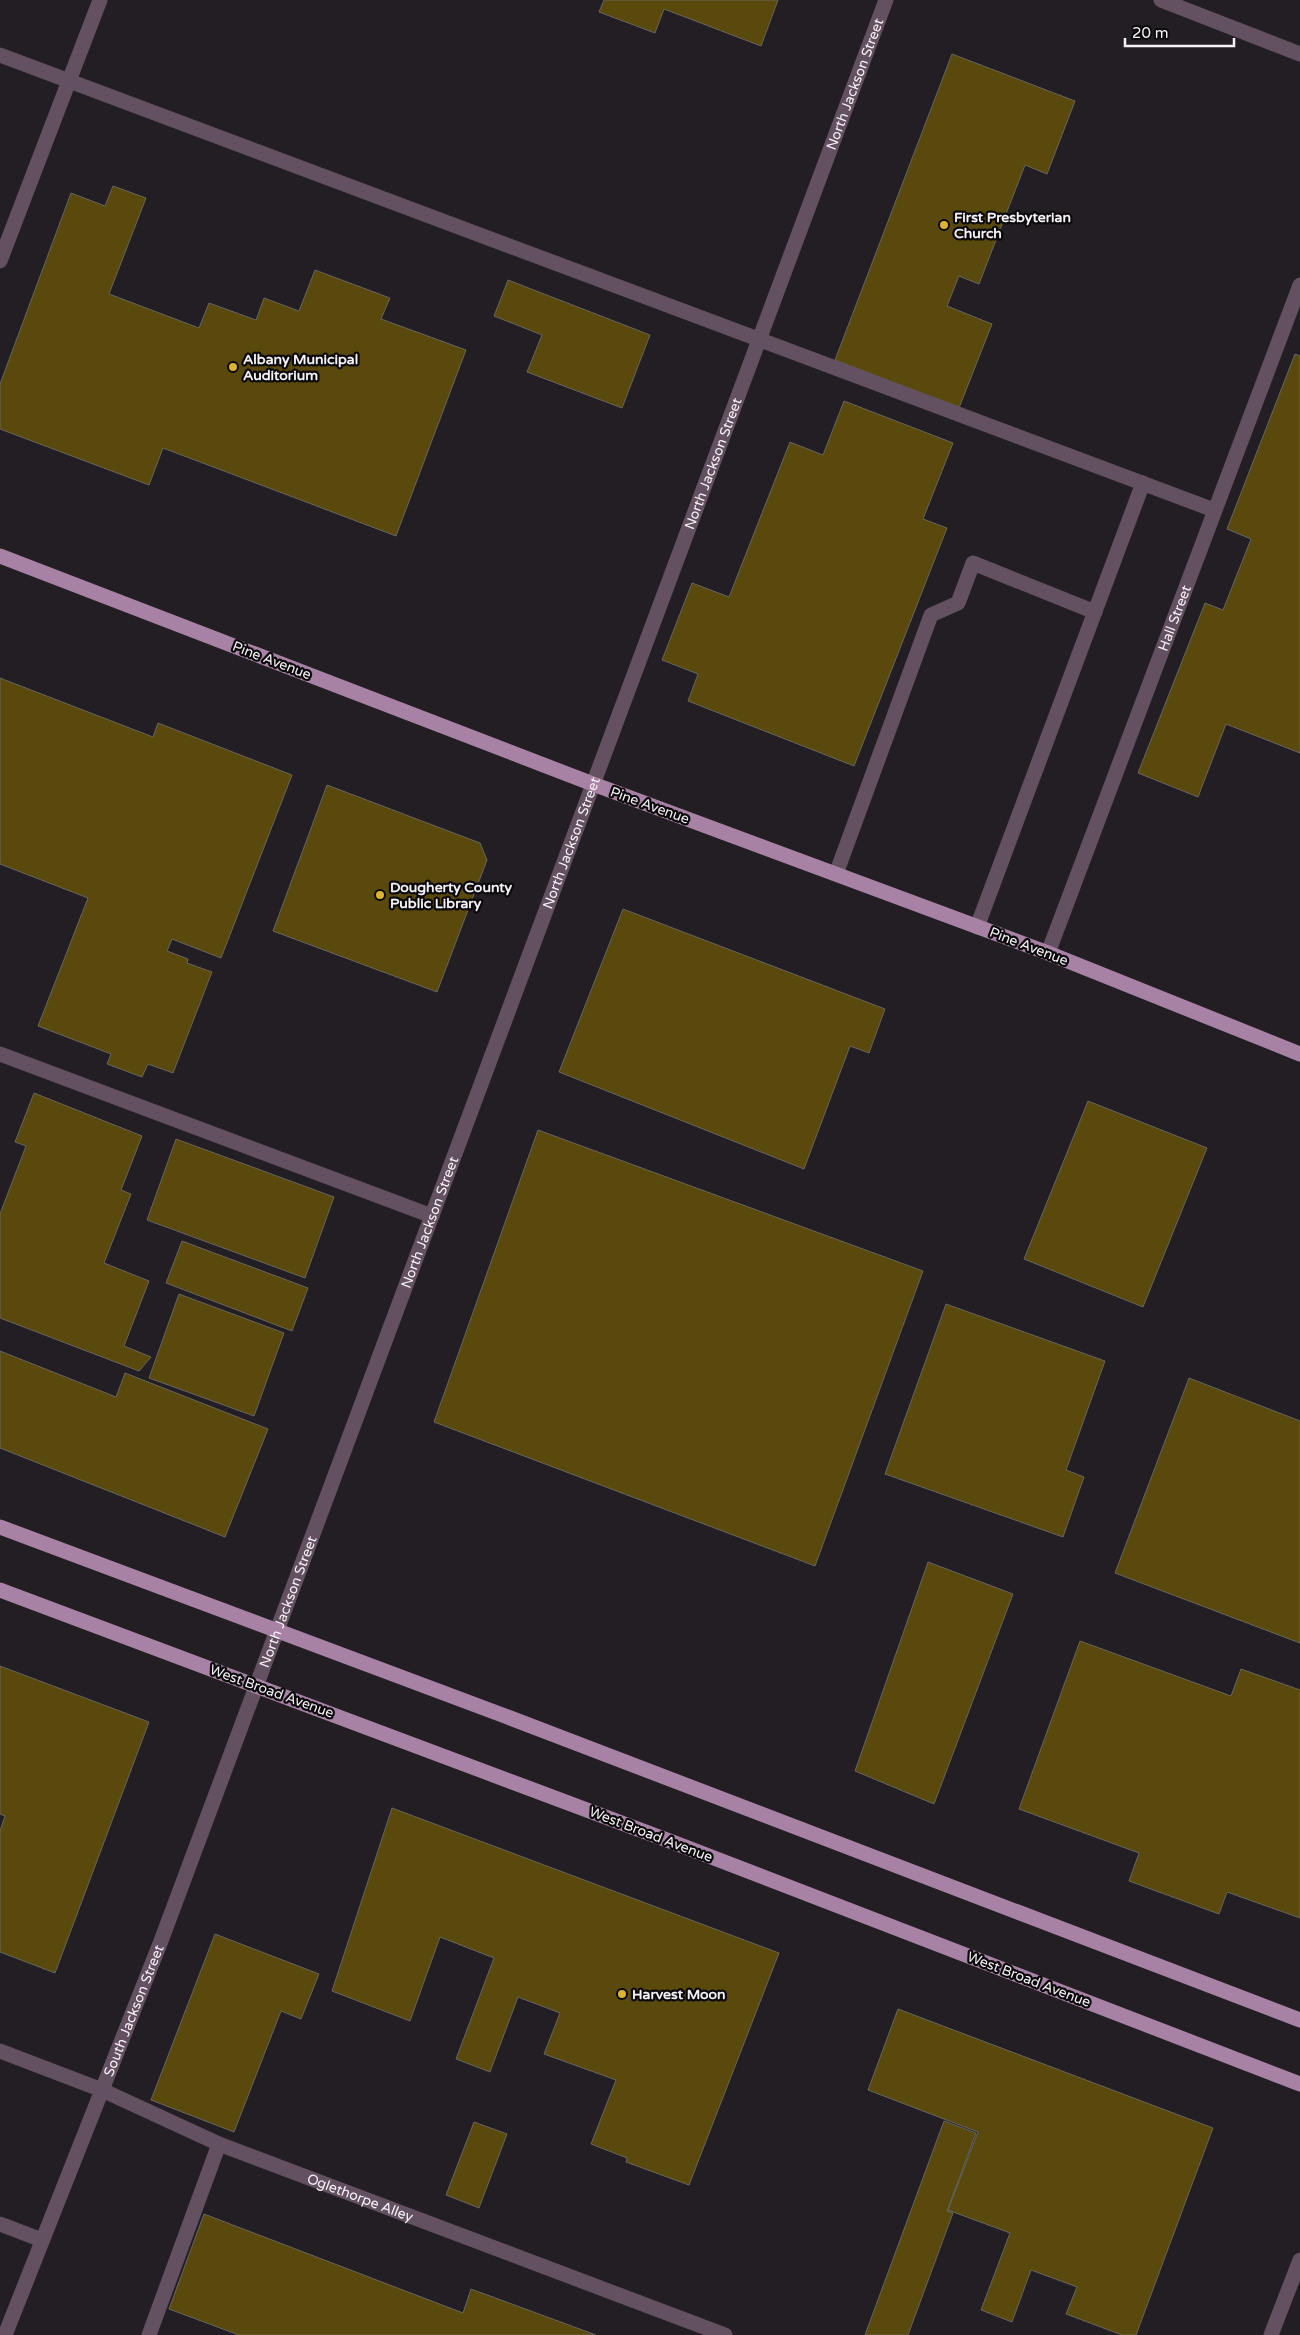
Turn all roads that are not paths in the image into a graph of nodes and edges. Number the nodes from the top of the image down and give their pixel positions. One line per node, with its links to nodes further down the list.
1 (100, 0): 6 (street)
2 (886, 0): 9 (street, North Jackson Street)
3 (1161, 0): 4 (street)
4 (1300, 54)
5 (0, 55): 6 (street)
6 (69, 81): 7 (street); 9 (street)
7 (0, 261)
8 (1300, 285): 11 (street, Hall Street)
9 (759, 340): 10 (street); 14 (street, North Jackson Street)
10 (1143, 483): 11 (street); 13 (street)
11 (1214, 510): 17 (street, Hall Street)
12 (0, 556): 14 (main road, Pine Avenue)
13 (1095, 612): 15 (street); 16 (street)
14 (593, 784): 15 (main road, Pine Avenue); 20 (street, North Jackson Street)
15 (836, 874): 16 (main road, Pine Avenue)
16 (977, 927): 17 (main road, Pine Avenue)
17 (1048, 953): 19 (main road, Pine Avenue)
18 (0, 1054): 20 (street)
19 (1300, 1054)
20 (432, 1216): 23 (street, North Jackson Street)
21 (0, 1527): 23 (main road)
22 (0, 1590): 24 (main road, West Broad Avenue)
23 (278, 1631): 24 (street, North Jackson Street); 25 (main road)
24 (257, 1685): 27 (main road, West Broad Avenue); 28 (street, South Jackson Street)
25 (1300, 2020)
26 (0, 2051): 28 (street, Oglethorpe Alley)
27 (1300, 2084)
28 (102, 2090): 29 (street, Oglethorpe Alley); 31 (street, South Jackson Street)
29 (219, 2144): 34 (street); 35 (street, Oglethorpe Alley)
30 (0, 2224): 31 (street)
31 (42, 2240): 33 (street, South Jackson Street)
32 (1300, 2260): 36 (street)
33 (4, 2335)
34 (149, 2335)
35 (725, 2335)
36 (1272, 2335)

